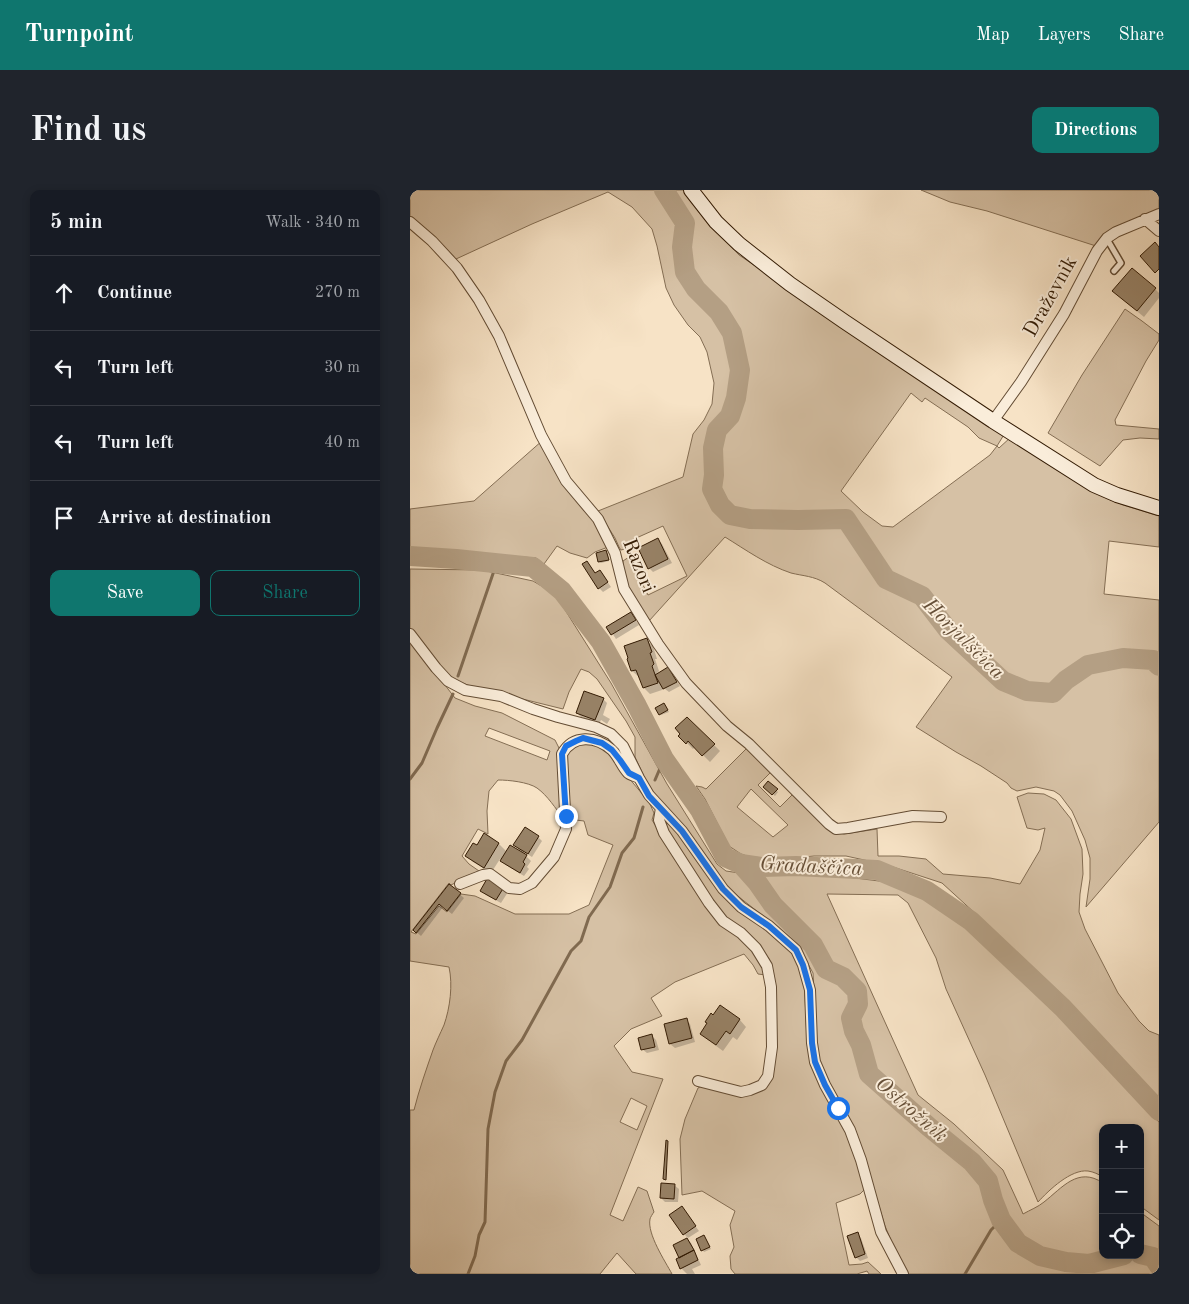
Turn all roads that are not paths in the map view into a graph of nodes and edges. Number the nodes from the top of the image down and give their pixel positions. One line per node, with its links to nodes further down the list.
1 (691, 190): 8 (street)
2 (1159, 214): 3 (street, Draževnik)
3 (1145, 219): 5 (street); 6 (street, Draževnik)
4 (410, 222): 13 (street, Razori)
5 (1159, 231)
6 (1107, 238): 7 (lane); 8 (street, Draževnik)
7 (1114, 271)
8 (993, 420): 9 (street)
9 (1159, 508)
10 (410, 634): 11 (street)
11 (639, 778): 12 (street); 14 (street)
12 (661, 808): 15 (street); 16 (street)
13 (942, 817)
14 (460, 884)
15 (698, 1081)
16 (903, 1274)

